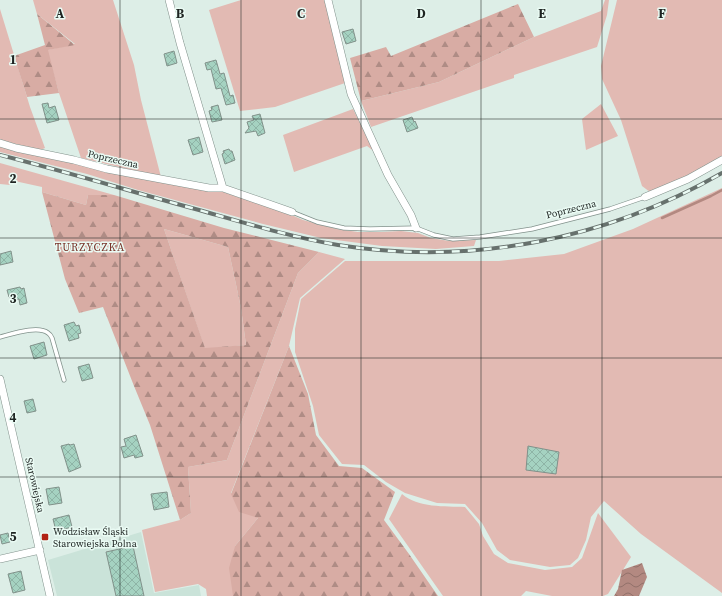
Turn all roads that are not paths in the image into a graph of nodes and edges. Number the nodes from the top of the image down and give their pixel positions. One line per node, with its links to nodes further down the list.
1 (169, 0): 5 (street)
2 (328, 0): 8 (street)
3 (0, 143): 5 (street, Poprzeczna)
4 (722, 160): 6 (street, Poprzeczna)
5 (223, 188): 7 (street, Poprzeczna)
6 (644, 197): 8 (lane, Poprzeczna)
7 (292, 212): 8 (lane, Poprzeczna)
8 (416, 228)
9 (0, 337): 11 (lane)
10 (0, 379): 12 (street, Starowiejska)
11 (64, 380)
12 (40, 550): 13 (street); 14 (street, Starowiejska)
13 (0, 559)
14 (50, 596)

